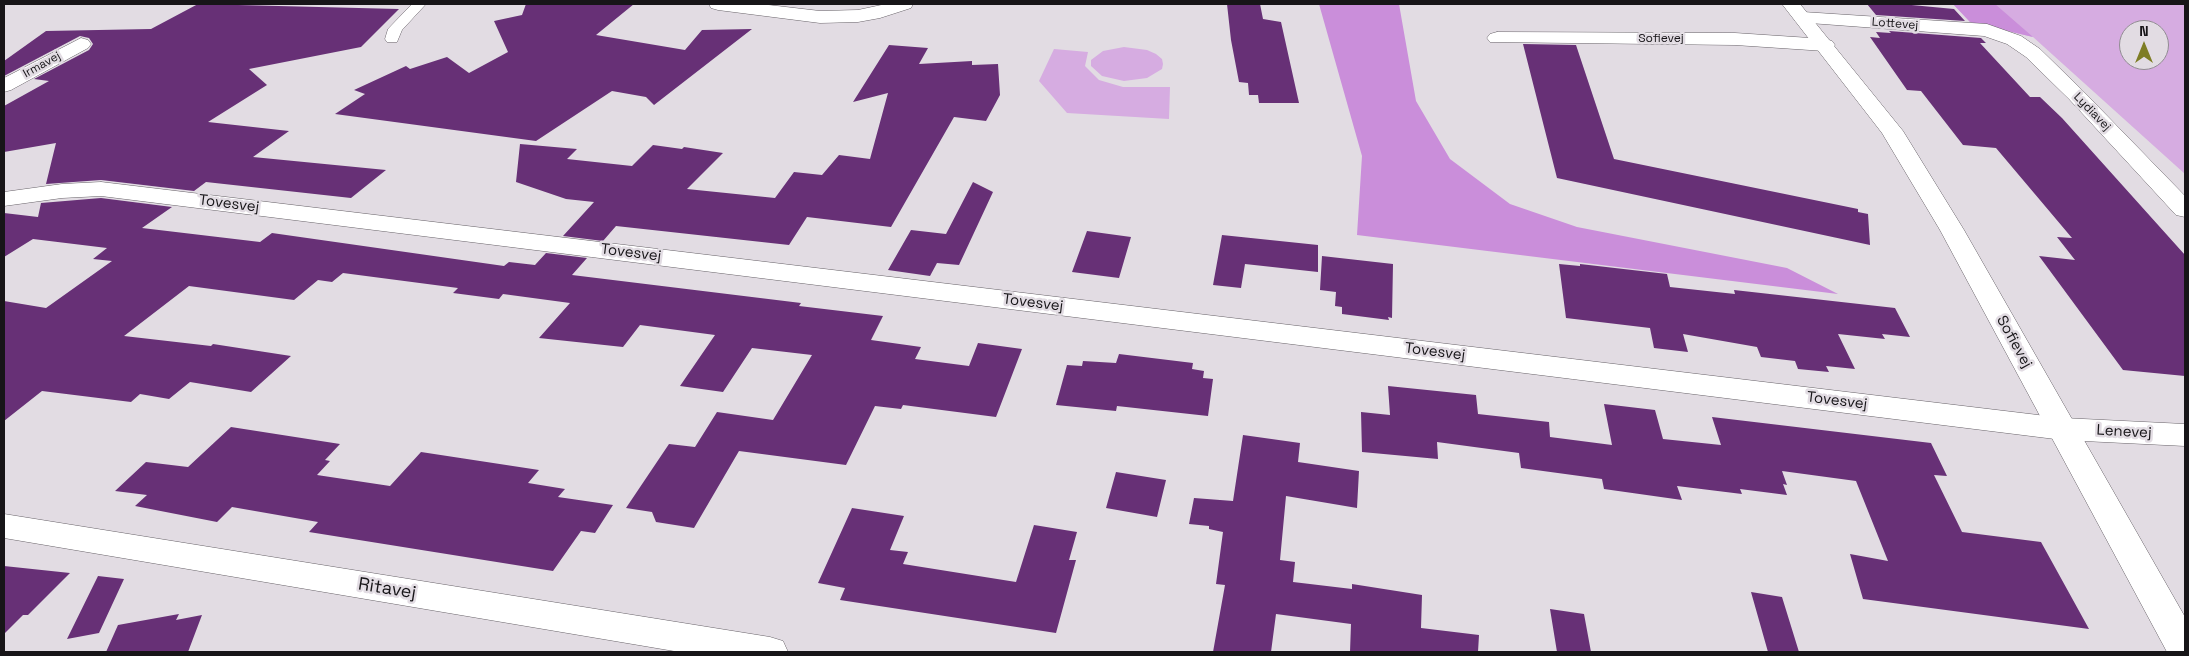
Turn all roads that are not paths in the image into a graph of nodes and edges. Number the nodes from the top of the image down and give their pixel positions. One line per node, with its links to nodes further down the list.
1 (419, 4): 7 (lane)
2 (718, 4): 3 (street)
3 (904, 4)
4 (1797, 11): 5 (street, Lottevej); 9 (street, Sofievej)
5 (1987, 30): 12 (street, Lydiavej)
6 (1497, 38): 9 (street, Sofievej)
7 (392, 39)
8 (81, 44): 10 (street, Irmavej)
9 (1825, 45): 13 (street, Sofievej)
10 (4, 86)
11 (4, 199): 13 (street, Tovesvej)
12 (2185, 210)
13 (2063, 429): 14 (street, Lenevej); 16 (street, Sofievej)
14 (2185, 435)
15 (4, 526): 17 (street, Ritavej)
16 (2185, 650)
17 (770, 652)

